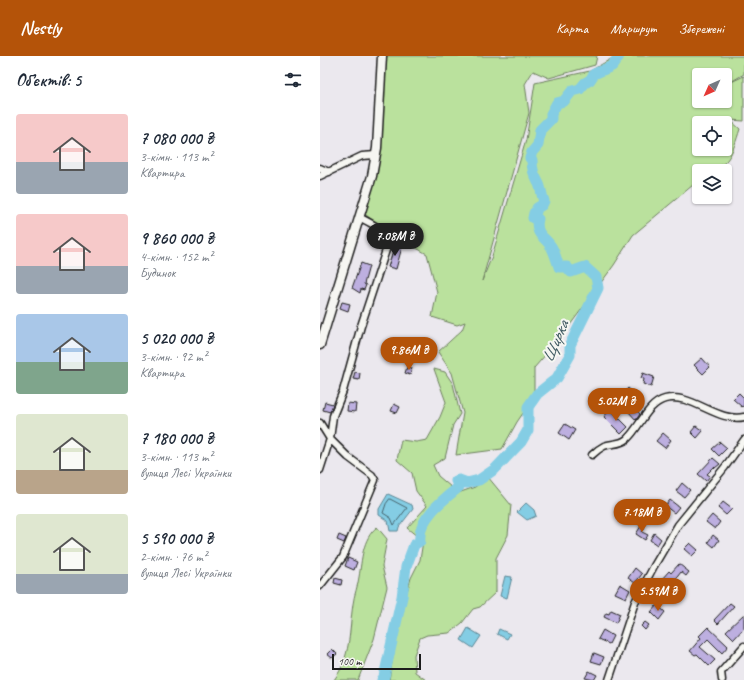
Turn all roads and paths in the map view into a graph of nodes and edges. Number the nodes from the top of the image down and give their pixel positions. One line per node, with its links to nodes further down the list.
1 (382, 56): 2 (street)
2 (376, 155): 4 (street); 6 (street)
3 (320, 168): 4 (street)
4 (329, 172): 5 (street)
5 (320, 176)
6 (359, 217): 7 (street); 10 (street)
7 (320, 345)
8 (744, 417): 12 (street)
9 (320, 423): 10 (street)
10 (330, 439): 13 (street); 14 (street)
11 (744, 440): 16 (street)
12 (592, 455)
13 (320, 470)
14 (320, 586)
15 (744, 646): 17 (street)
16 (609, 680)
17 (722, 680)

